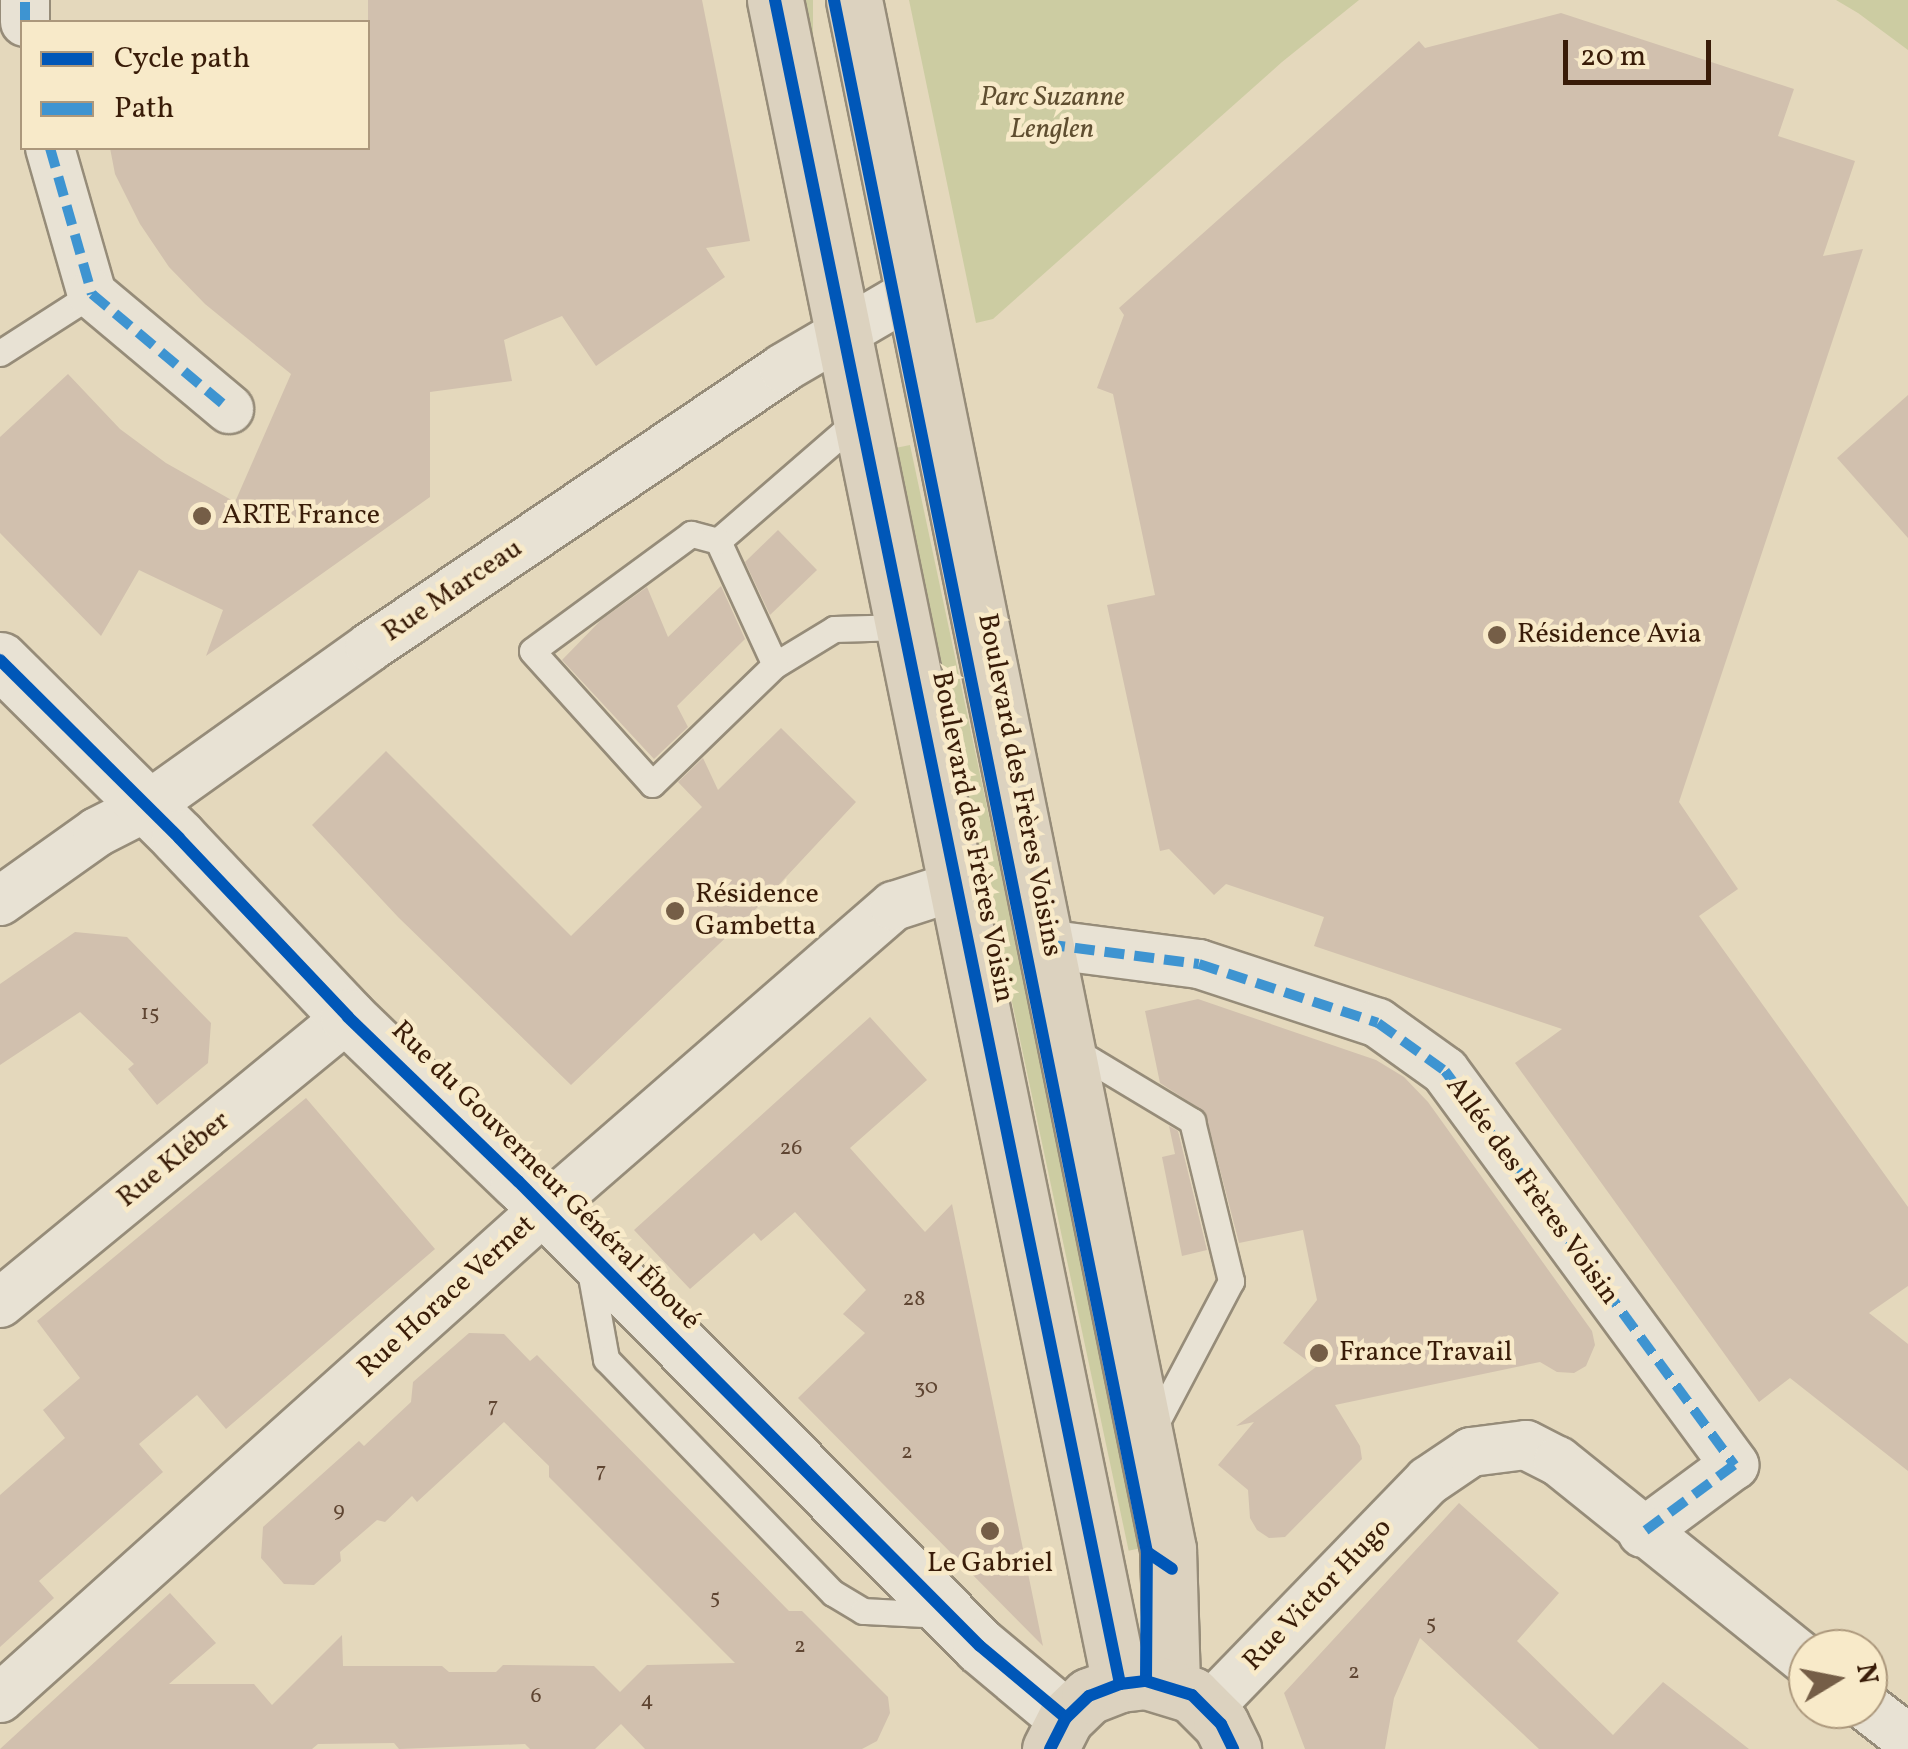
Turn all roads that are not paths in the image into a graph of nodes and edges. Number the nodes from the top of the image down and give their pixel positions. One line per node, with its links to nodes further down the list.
1 (775, 0): 6 (main road, Boulevard des Frères Voisin)
2 (854, 0): 4 (main road, Boulevard des Frères Voisin)
3 (51, 150): 5 (street)
4 (913, 292): 6 (street, Rue Marceau); 17 (main road, Boulevard des Frères Voisin)
5 (92, 294): 7 (lane); 8 (street)
6 (844, 330): 9 (main road, Boulevard des Frères Voisin); 14 (street, Rue Marceau)
7 (0, 353)
8 (229, 408)
9 (861, 417): 10 (lane); 11 (main road, Boulevard des Frères Voisin)
10 (718, 541): 13 (lane); 13 (lane)
11 (904, 627): 13 (lane); 15 (main road, Boulevard des Frères Voisin)
12 (0, 660): 14 (main road, Rue du Gouverneur Général Éboué)
13 (775, 665)
14 (146, 807): 16 (street, Rue Marceau); 18 (main road, Rue du Gouverneur Général Éboué)
15 (956, 886): 20 (street, Rue Horace Vernet); 26 (main road, Boulevard des Frères Voisin)
16 (0, 900)
17 (1045, 944): 19 (main road, Boulevard des Frères Voisin); 23 (street, Allée des Frères Voisin)
18 (348, 1017): 20 (main road, Rue du Gouverneur Général Éboué); 21 (street, Rue Kléber)
19 (1065, 1044): 22 (main road, Boulevard des Frères Voisin); 22 (lane)
20 (545, 1209): 25 (street, Rue Horace Vernet); 28 (main road, Rue du Gouverneur Général Éboué)
21 (0, 1303)
22 (1146, 1442): 26 (main road, Boulevard des Frères Voisin)
23 (1642, 1533): 24 (street, Rue Victor Hugo); 26 (street, Rue Victor Hugo)
24 (1788, 1646)
25 (0, 1698)
26 (1183, 1707): 28 (main road)
27 (1888, 1724): 29 (street)
28 (1058, 1733)
29 (1908, 1740)

